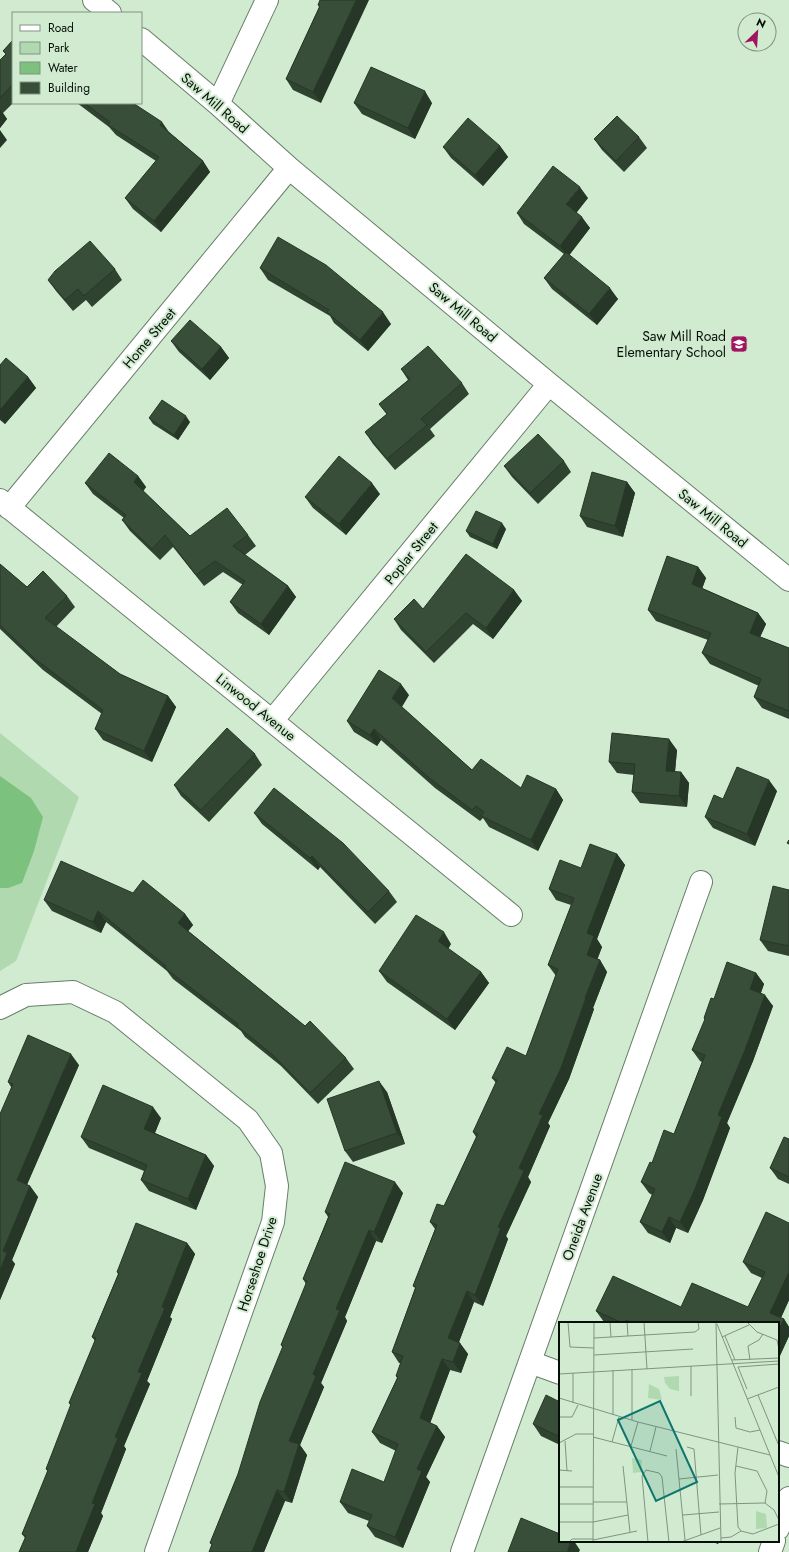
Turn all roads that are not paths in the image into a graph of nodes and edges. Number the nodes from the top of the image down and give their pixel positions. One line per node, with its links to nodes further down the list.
1 (94, 0): 3 (street)
2 (267, 0): 5 (street)
3 (109, 12)
4 (142, 40): 5 (street, Saw Mill Road)
5 (218, 104): 6 (street, Saw Mill Road)
6 (289, 168): 7 (street, Saw Mill Road); 8 (street, Home Street)
7 (549, 384): 9 (street, Saw Mill Road); 10 (street, Poplar Street)
8 (5, 504): 10 (street, Linwood Avenue)
9 (789, 580)
10 (272, 721): 12 (street, Linwood Avenue)
11 (700, 882): 14 (street, Oneida Avenue)
12 (511, 915)
13 (0, 1008): 21 (street, Horseshoe Drive)
14 (530, 1362): 15 (street); 22 (street, Oneida Avenue)
15 (559, 1373)
16 (779, 1452): 17 (street)
17 (789, 1456)
18 (789, 1498): 19 (street)
19 (779, 1526)
20 (774, 1542): 23 (street)
21 (156, 1552)
22 (462, 1552)
23 (770, 1552)

